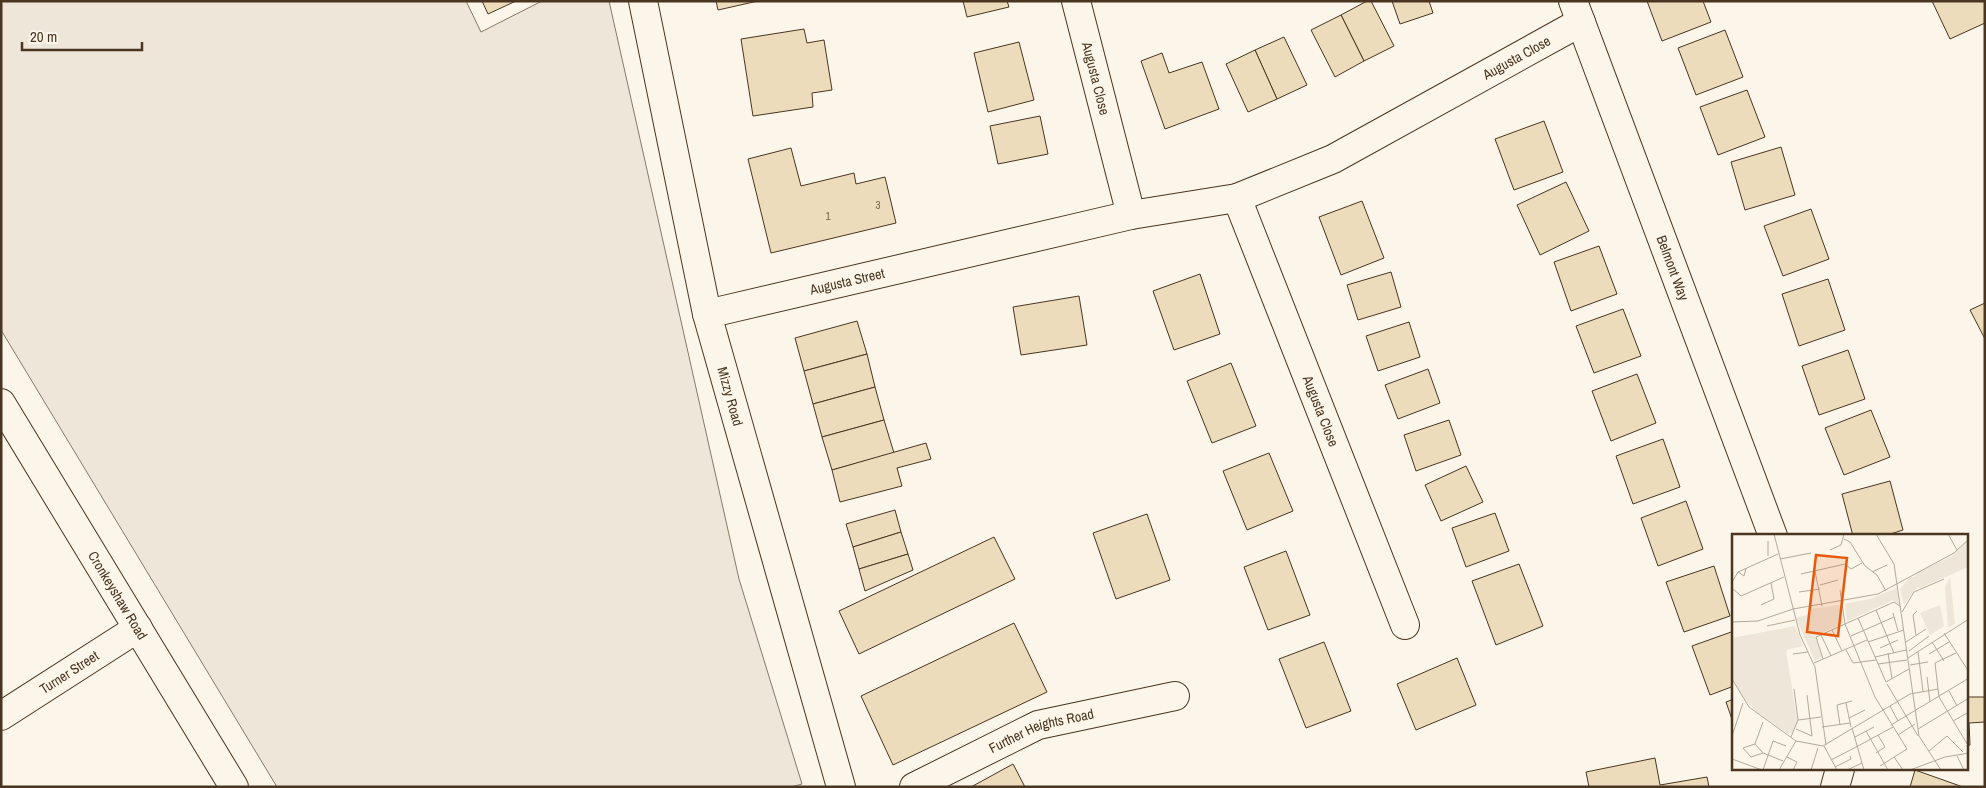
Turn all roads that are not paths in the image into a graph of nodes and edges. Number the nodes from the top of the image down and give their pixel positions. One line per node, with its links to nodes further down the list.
1 (643, 1): 7 (street, Mizzy Road)
2 (1076, 1): 5 (street, Augusta Close)
3 (1577, 12): 4 (street, Augusta Close); 9 (street, Belmont Way)
4 (1237, 198): 5 (street, Augusta Close); 10 (street, Augusta Close)
5 (1131, 215): 6 (street, Augusta Close)
6 (987, 248): 7 (street, Augusta Street)
7 (707, 314): 16 (street, Mizzy Road)
8 (1, 402): 11 (street, Cronkeyshaw Road)
9 (1772, 534)
10 (1405, 624)
11 (138, 628): 13 (street, Turner Street); 15 (street, Cronkeyshaw Road)
12 (1175, 696): 17 (street, Further Heights Road)
13 (1, 716)
14 (1840, 770): 18 (street)
15 (234, 787)
16 (841, 787)
17 (914, 787)
18 (1835, 787)

